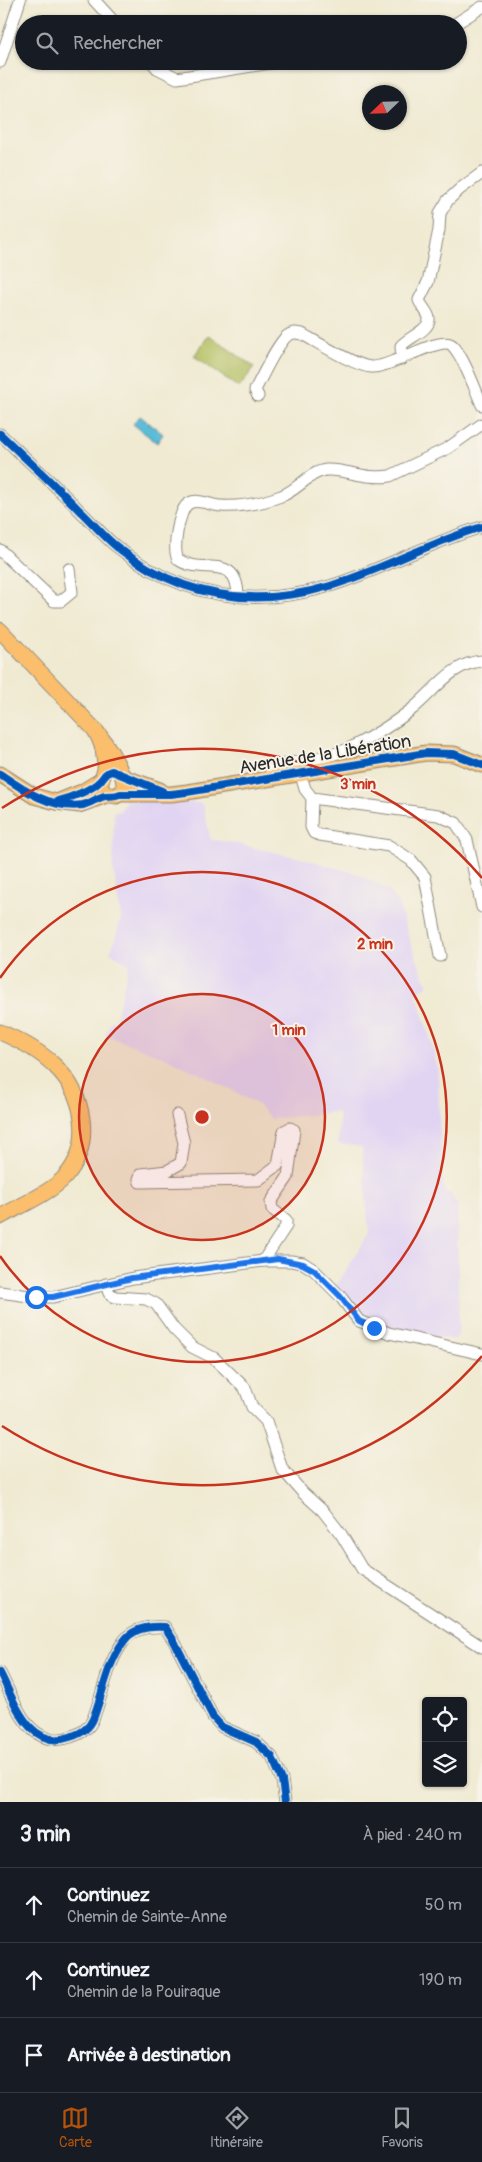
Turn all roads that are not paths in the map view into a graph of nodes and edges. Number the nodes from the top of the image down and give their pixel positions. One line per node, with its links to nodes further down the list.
1 (20, 0): 4 (street)
2 (94, 0): 5 (street)
3 (482, 7): 7 (street)
4 (15, 15)
5 (108, 15)
6 (15, 16): 8 (street)
7 (467, 16)
8 (0, 62)
9 (161, 70): 10 (street)
10 (227, 70)
11 (482, 172): 12 (street)
12 (402, 359): 13 (street); 14 (street)
13 (258, 396)
14 (482, 405)
15 (482, 424): 20 (street)
16 (0, 434): 20 (street)
17 (482, 527): 20 (street)
18 (0, 550): 19 (street)
19 (69, 569)
20 (238, 596)
21 (0, 630): 23 (main road)
22 (482, 661): 29 (street)
23 (96, 730): 27 (main road); 28 (main road)
24 (482, 765): 25 (main road, Avenue de la Libération)
25 (300, 772): 29 (main road, Avenue de la Libération); 32 (street)
26 (0, 774): 33 (main road, Avenue de la Libération)
27 (122, 775): 28 (main road); 30 (main road, Avenue de la Libération); 31 (main road)
28 (102, 777): 31 (main road); 33 (main road)
29 (268, 778): 30 (main road, Avenue de la Libération)
30 (171, 794): 31 (main road, Avenue de la Libération)
31 (114, 795): 33 (main road, Avenue de la Libération)
32 (312, 798): 34 (street); 35 (street)
33 (56, 802)
34 (482, 906)
35 (440, 956)
36 (0, 1032): 38 (main road)
37 (177, 1115): 39 (street)
38 (0, 1217)
39 (262, 1261): 40 (street); 42 (street)
40 (106, 1284): 41 (street); 43 (street)
41 (0, 1292)
42 (482, 1354)
43 (482, 1647)
44 (0, 1673): 45 (street)
45 (284, 1802)

